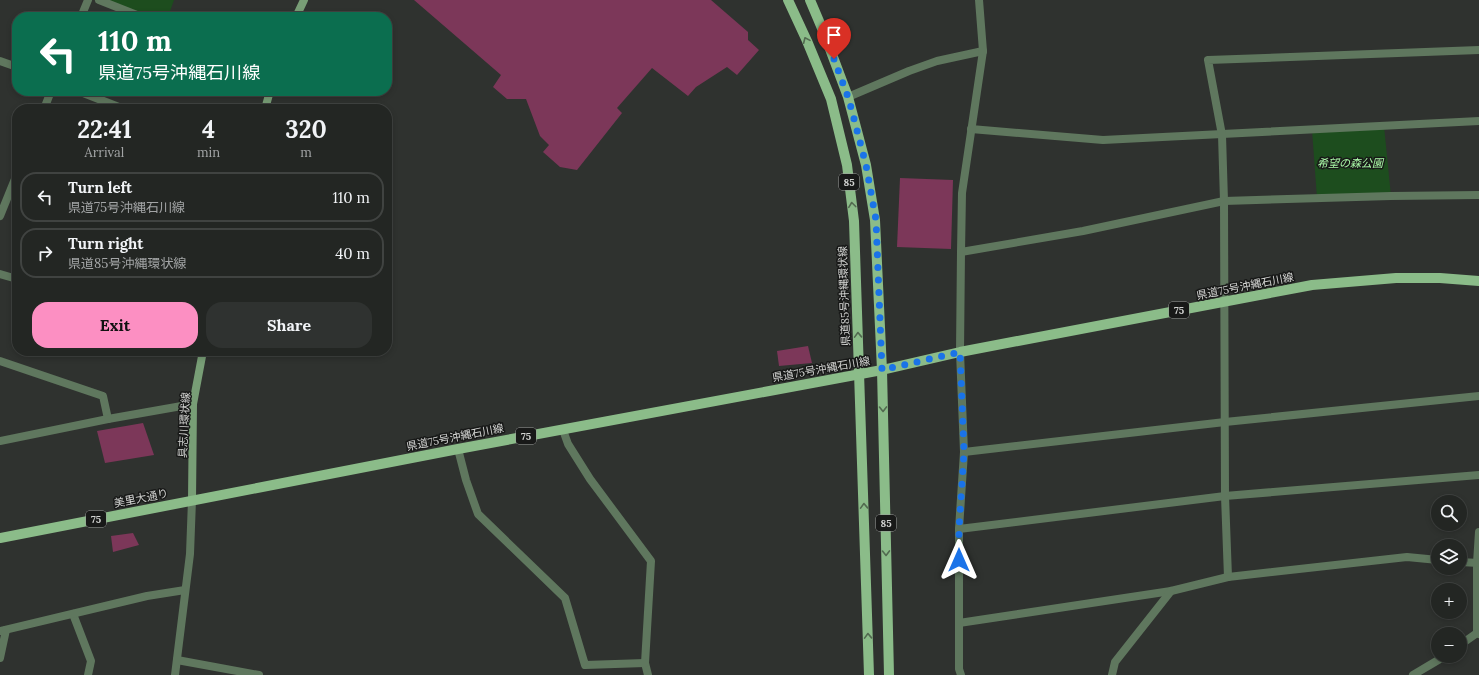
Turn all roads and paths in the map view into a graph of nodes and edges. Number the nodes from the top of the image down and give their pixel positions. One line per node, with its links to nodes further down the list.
1 (88, 0): 7 (street)
2 (99, 0): 8 (street)
3 (304, 0): 9 (main road)
4 (788, 0): 33 (main road, 県道85号沖縄環状線 / 85, one-way to 4)
5 (810, 0): 15 (main road, 85)
6 (979, 0): 11 (street)
7 (83, 12)
8 (129, 12)
9 (298, 12)
10 (1479, 50): 19 (street)
11 (983, 51): 15 (street); 18 (street)
12 (0, 61): 13 (street)
13 (12, 65)
14 (91, 96): 16 (street)
15 (848, 97): 32 (main road, 85)
16 (111, 104)
17 (1479, 121): 19 (street)
18 (971, 129): 19 (street); 24 (street)
19 (1222, 135): 22 (street)
20 (12, 187): 23 (street)
21 (1479, 195): 22 (street)
22 (1224, 201): 24 (street); 28 (street)
23 (0, 216)
24 (961, 252): 29 (street)
25 (0, 274): 26 (street)
26 (12, 278)
27 (1479, 281): 28 (main road, 県道75号沖縄石川線 / 75)
28 (1224, 302): 29 (main road, 県道75号沖縄石川線 / 75); 37 (street)
29 (960, 352): 32 (main road, 県道75号沖縄石川線 / 75); 41 (street)
30 (202, 356): 35 (main road, 具志川環状線)
31 (0, 361): 36 (street)
32 (882, 370): 33 (main road, 県道75号沖縄石川線 / 75); 68 (main road, 85, one-way to 68)
33 (859, 374): 38 (main road, 県道75号沖縄石川線 / 75); 67 (main road, 県道85号沖縄環状線 / 85, one-way to 33)
34 (1479, 396): 37 (street)
35 (193, 404): 36 (street); 44 (main road, 具志川環状線)
36 (108, 418): 39 (street)
37 (1225, 422): 41 (street); 43 (street)
38 (563, 430): 40 (main road, 県道75号沖縄石川線 / 75); 61 (street)
39 (0, 441)
40 (458, 449): 44 (main road, 県道75号沖縄石川線 / 75); 61 (street)
41 (964, 452): 45 (street)
42 (1479, 474): 43 (street)
43 (1225, 496): 45 (street); 51 (street)
44 (192, 500): 47 (main road, 美里大通り / 75); 52 (street)
45 (959, 529): 55 (street)
46 (1479, 532): 50 (street)
47 (0, 538)
48 (1431, 559): 51 (street)
49 (1467, 562): 50 (street)
50 (1478, 563): 57 (street)
51 (1228, 577): 53 (street)
52 (185, 590): 54 (street); 60 (street)
53 (1171, 591): 55 (street); 70 (street)
54 (73, 614): 56 (street); 63 (street)
55 (960, 623): 69 (street)
56 (3, 630): 59 (street)
57 (1478, 633): 58 (street)
58 (1467, 640)
59 (0, 658)
60 (177, 660): 64 (street); 65 (street)
61 (645, 663): 66 (street)
62 (1433, 663): 71 (street)
63 (88, 675)
64 (175, 675)
65 (259, 675)
66 (648, 675)
67 (869, 675)
68 (889, 675)
69 (961, 675)
70 (1112, 675)
71 (1413, 675)

